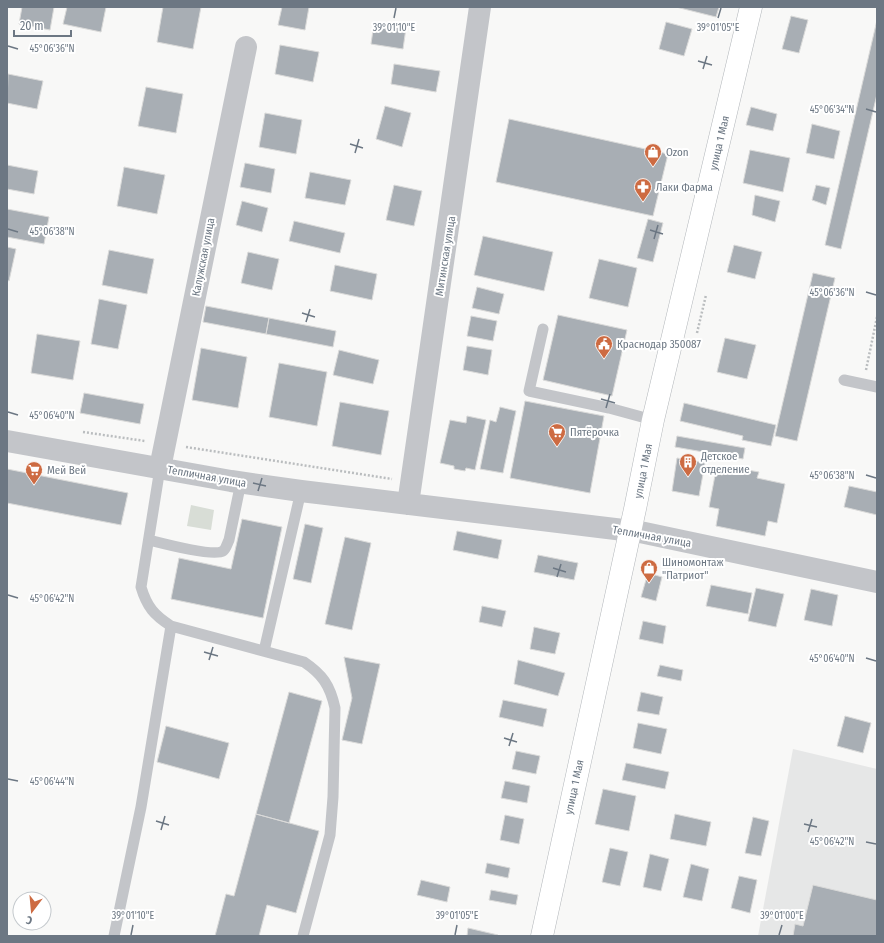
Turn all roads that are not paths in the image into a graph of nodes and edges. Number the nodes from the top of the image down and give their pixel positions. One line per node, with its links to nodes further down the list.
1 (480, 7): 12 (street, Митинская улица)
2 (751, 7): 7 (street, улица 1 Мая)
3 (246, 47): 9 (street, Калужская улица)
4 (543, 329): 7 (lane)
5 (844, 380): 6 (lane)
6 (877, 387)
7 (653, 420): 13 (street, улица 1 Мая)
8 (7, 440): 9 (street, Тепличная улица)
9 (160, 468): 10 (street, Тепличная улица); 14 (lane)
10 (241, 482): 11 (street, Тепличная улица); 14 (lane)
11 (301, 491): 12 (street, Тепличная улица); 17 (lane)
12 (417, 505): 13 (street, Тепличная улица)
13 (630, 530): 15 (street, Тепличная улица); 20 (street, улица 1 Мая)
14 (149, 540): 16 (lane)
15 (877, 582)
16 (171, 626): 17 (lane); 18 (lane)
17 (264, 650): 19 (lane)
18 (114, 936)
19 (303, 936)
20 (542, 936)

